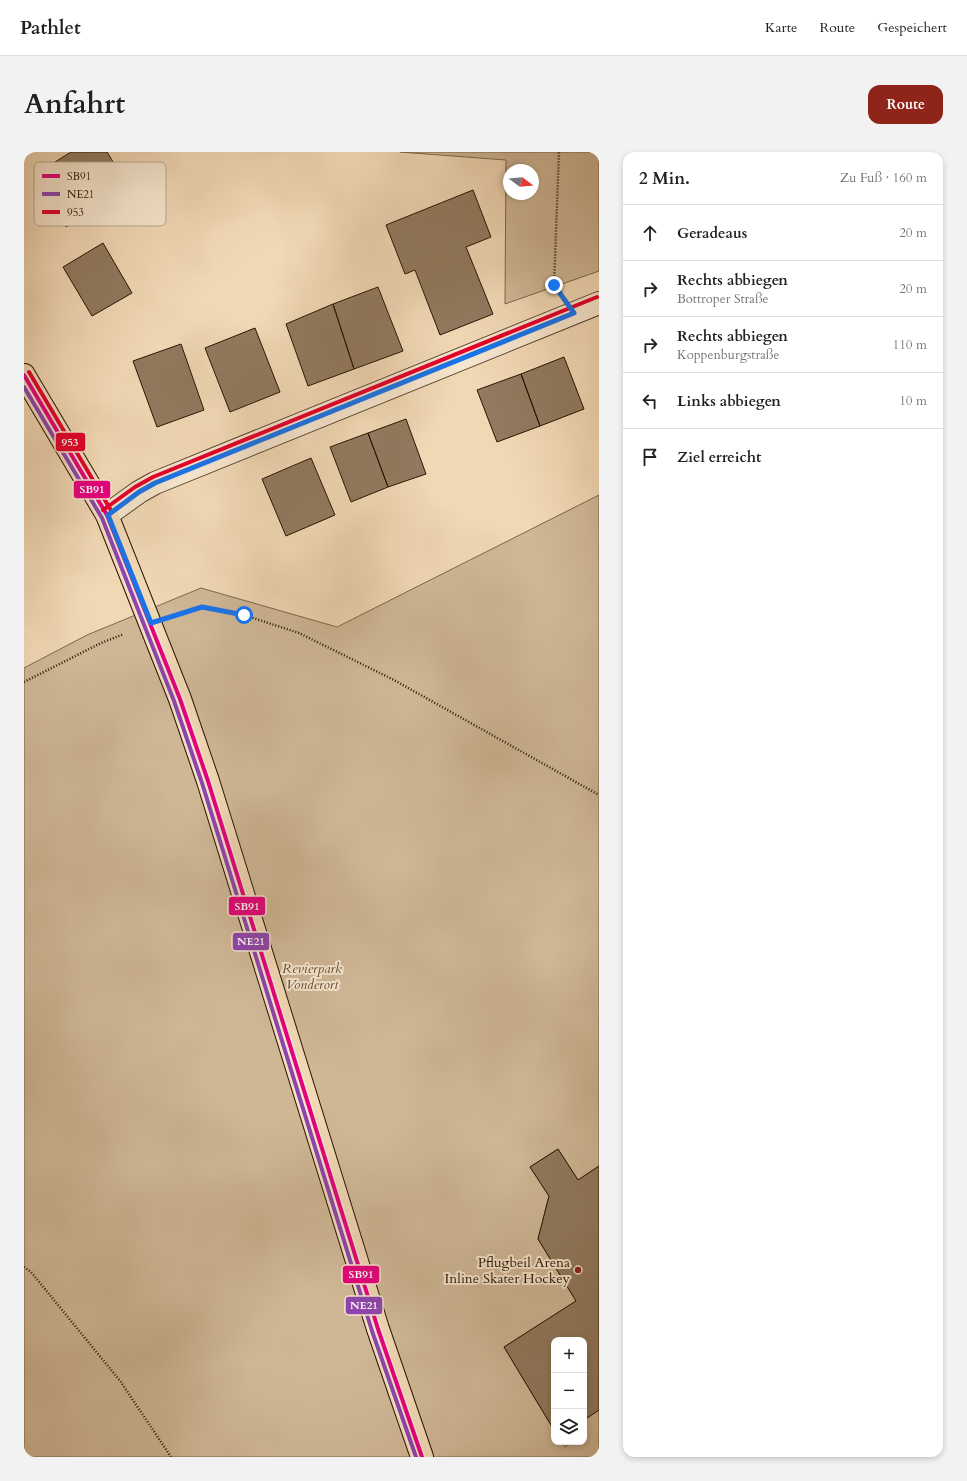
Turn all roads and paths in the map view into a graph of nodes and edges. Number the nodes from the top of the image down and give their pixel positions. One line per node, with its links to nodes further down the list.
1 (559, 152): 3 (path)
2 (599, 303): 3 (street)
3 (574, 313): 5 (street)
4 (24, 375): 5 (main road)
5 (108, 515): 6 (main road)
6 (151, 623): 7 (path); 8 (path); 11 (main road)
7 (24, 682)
8 (599, 795)
9 (24, 1267): 10 (path)
10 (171, 1457)
11 (422, 1457)

